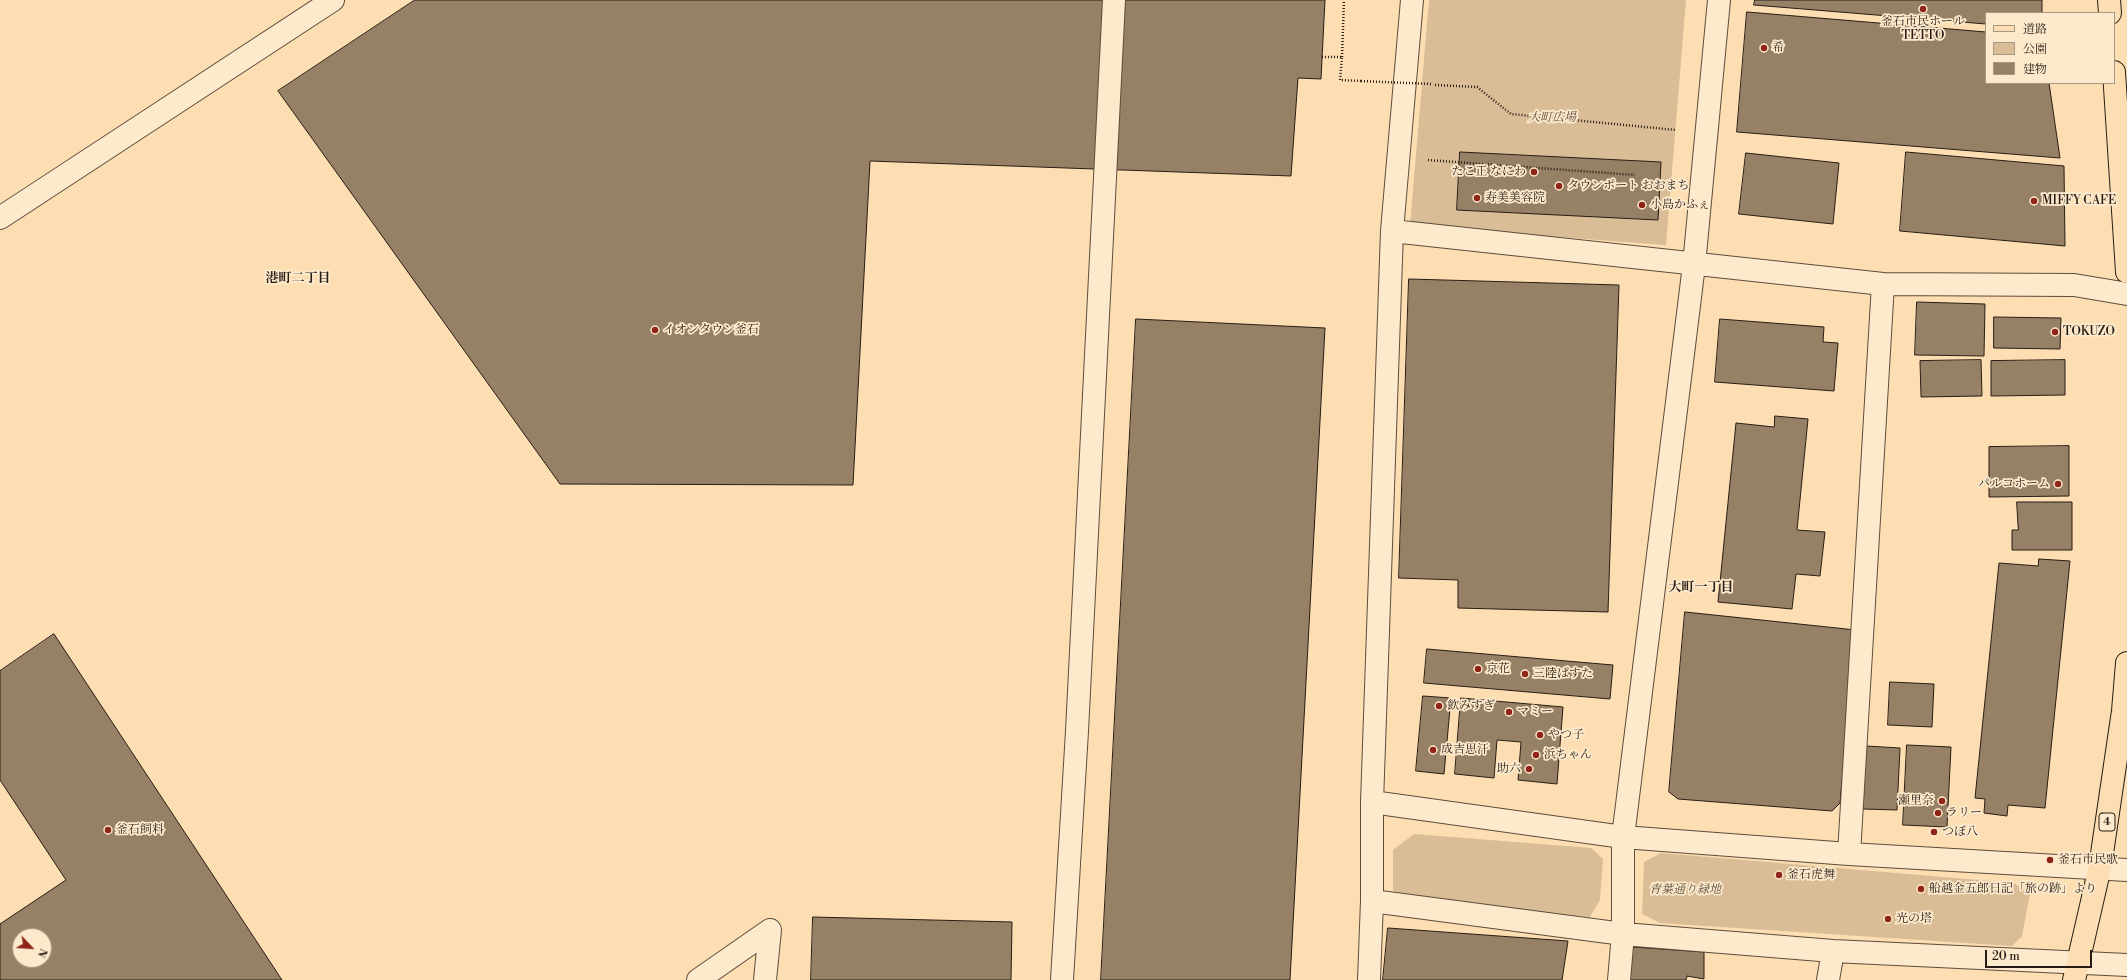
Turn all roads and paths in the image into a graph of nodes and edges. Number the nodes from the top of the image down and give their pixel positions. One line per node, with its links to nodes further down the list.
1 (333, 0): 16 (street)
2 (1114, 0): 35 (street)
3 (1344, 0): 9 (path)
4 (1412, 0): 17 (street)
5 (1719, 0): 13 (street)
6 (2109, 0): 7 (main road)
7 (2110, 12)
8 (1322, 57): 9 (path)
9 (1342, 57): 10 (path, bridge)
10 (1431, 84): 12 (path); 13 (path)
11 (2115, 84): 19 (main road)
12 (1430, 92)
13 (1707, 133): 18 (street)
14 (1426, 152): 15 (path)
15 (1635, 175)
16 (0, 218)
17 (1392, 231): 18 (street); 23 (street)
18 (1694, 265): 20 (street); 24 (street)
19 (2127, 272)
20 (1883, 284): 21 (street); 25 (street)
21 (2127, 294)
22 (2127, 663): 26 (main road, 4)
23 (1372, 802): 24 (street); 28 (street)
24 (1623, 837): 25 (street); 29 (street)
25 (1849, 854): 26 (street)
26 (2100, 867): 27 (street); 32 (main road, 4)
27 (2127, 870)
28 (1372, 901): 29 (street); 36 (street)
29 (1623, 934): 30 (street); 37 (street)
30 (1833, 951): 32 (street); 38 (street)
31 (2127, 965): 32 (street)
32 (2076, 971)
33 (698, 980): 34 (street)
34 (766, 980)
35 (1062, 980)
36 (1369, 980)
37 (1619, 980)
38 (1828, 980)

